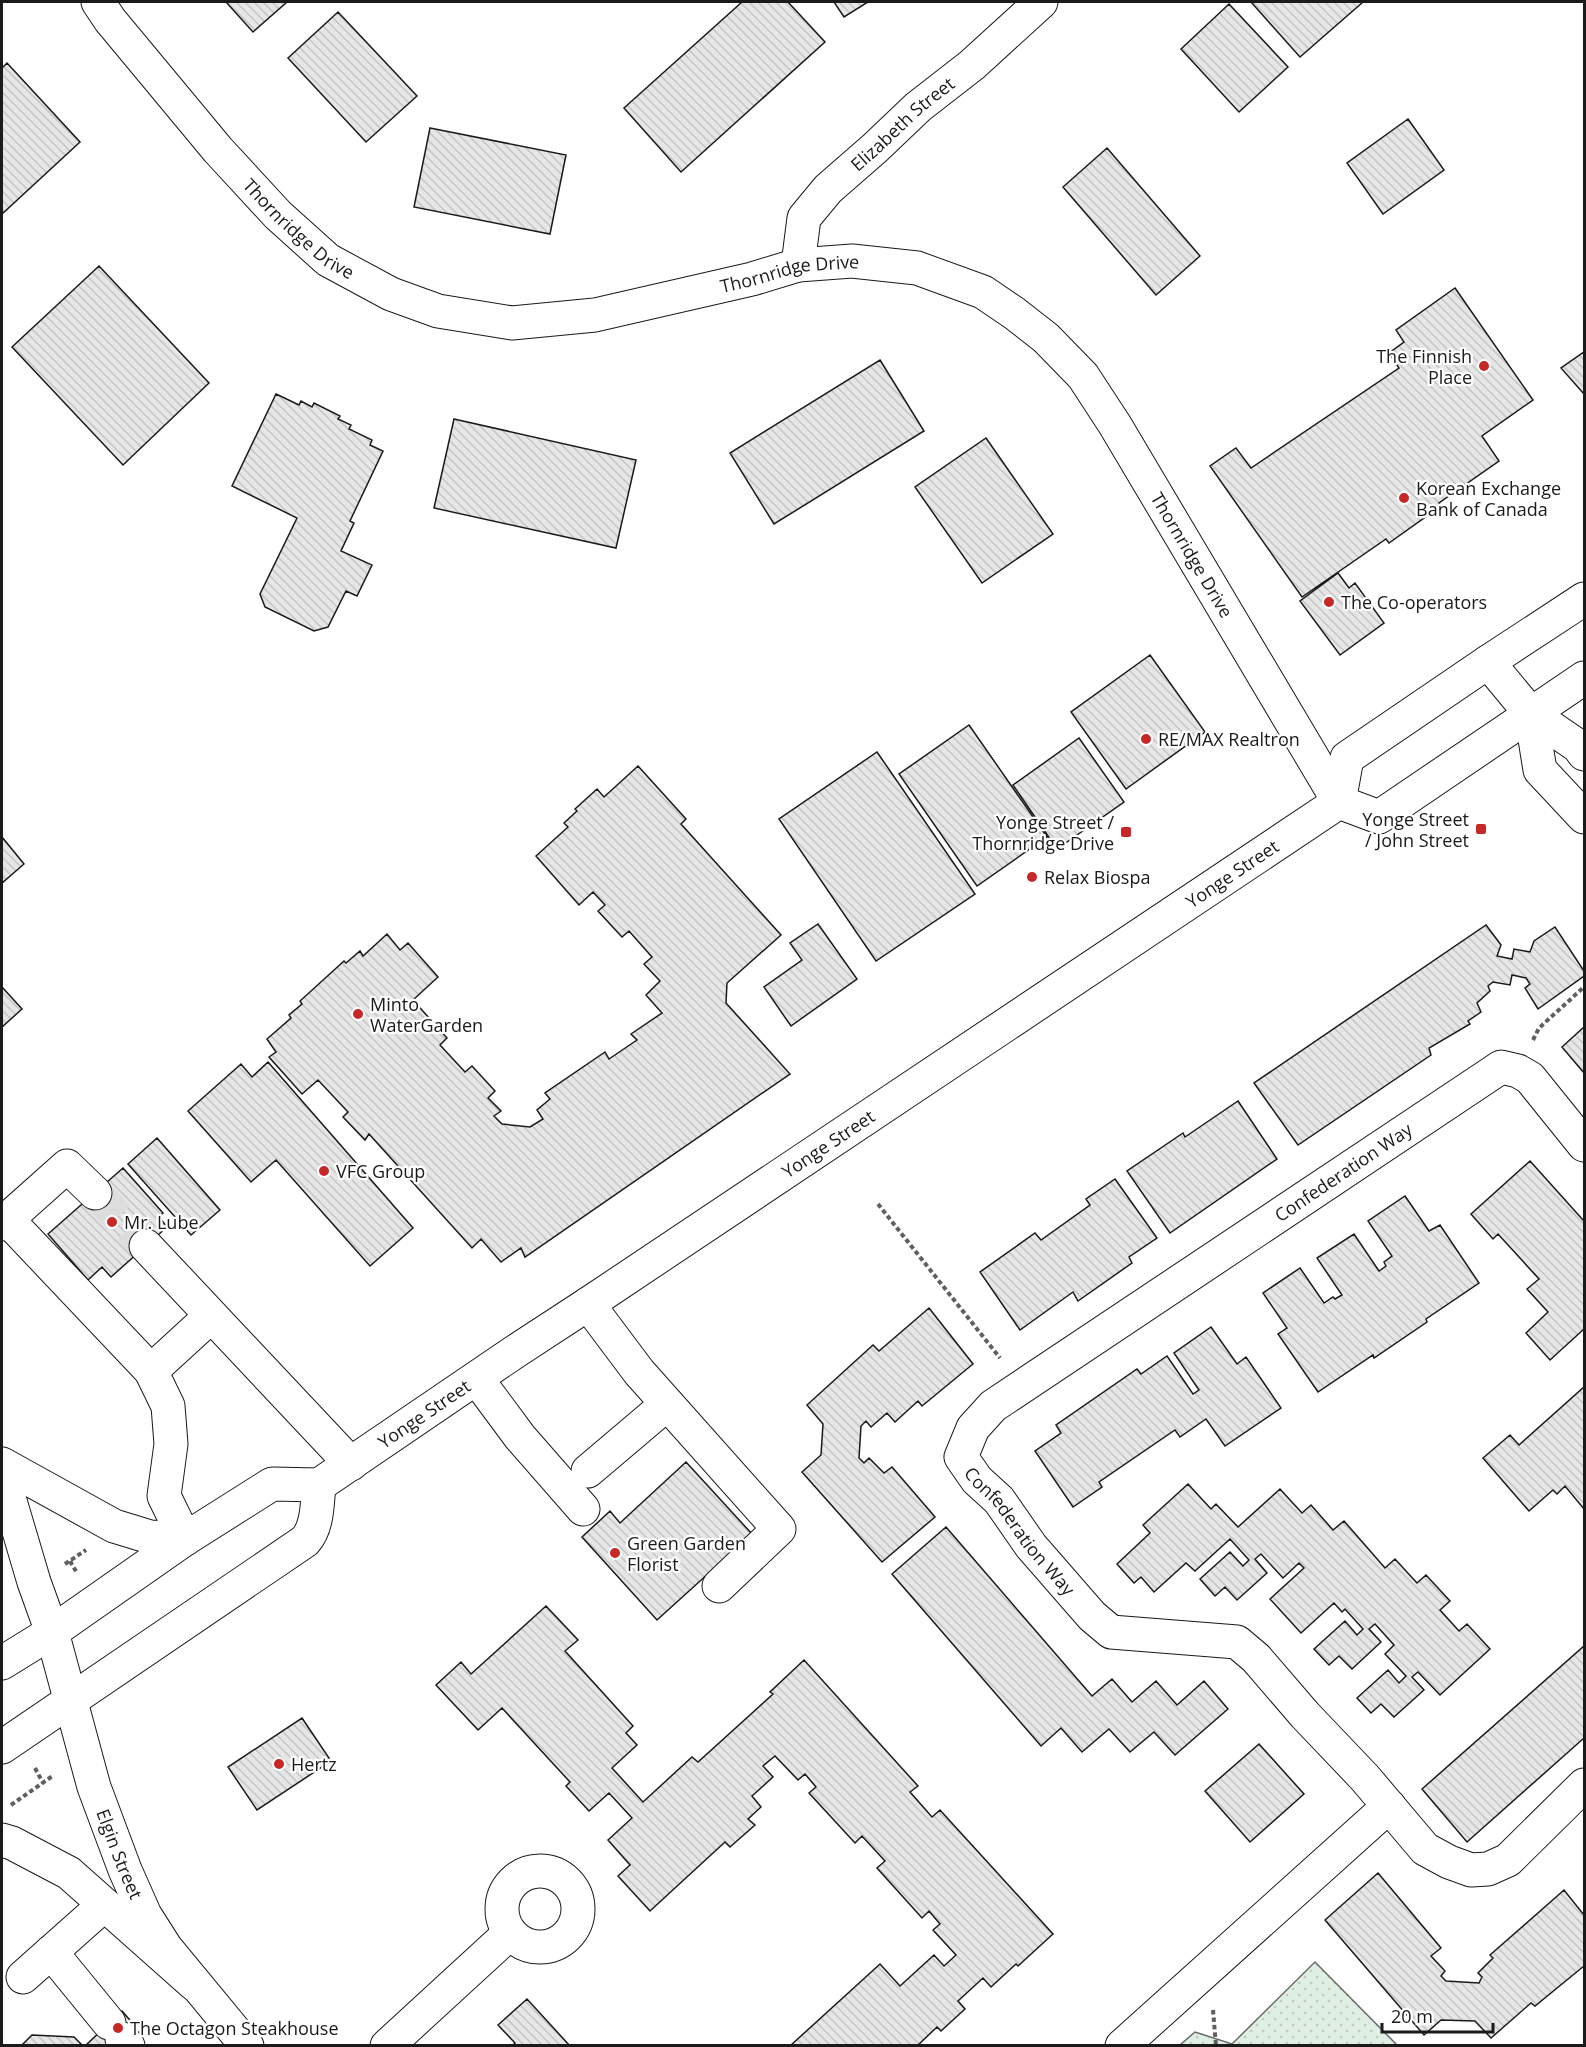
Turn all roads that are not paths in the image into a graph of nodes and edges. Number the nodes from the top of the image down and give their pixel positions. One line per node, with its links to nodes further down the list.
1 (98, 2): 3 (street, Thornridge Drive)
2 (1041, 2): 3 (street, Elizabeth Street)
3 (798, 265): 9 (street, Thornridge Drive)
4 (1584, 599): 5 (street)
5 (1488, 662): 7 (street); 9 (street)
6 (1584, 678): 7 (street)
7 (1531, 714): 8 (street); 9 (street); 10 (street)
8 (1584, 754)
9 (1339, 802): 15 (street, Yonge Street)
10 (1584, 817)
11 (1584, 1145): 33 (street, Confederation Way)
12 (95, 1193): 13 (street)
13 (4, 1222): 17 (street)
14 (146, 1246): 16 (street)
15 (588, 1304): 18 (street, Yonge Street); 19 (street)
16 (211, 1316): 17 (street); 21 (street)
17 (151, 1371): 26 (street)
18 (477, 1379): 21 (street, Yonge Street); 25 (street)
19 (667, 1404): 22 (street); 27 (street)
20 (2, 1464): 26 (street)
21 (351, 1464): 24 (street, Yonge Street)
22 (588, 1471)
23 (2, 1474): 28 (street, Elgin Street)
24 (319, 1485): 26 (street); 30 (street)
25 (583, 1509)
26 (185, 1539): 28 (street)
27 (719, 1586)
28 (52, 1632): 29 (street); 30 (street, Elgin Street)
29 (2, 1663)
30 (71, 1701): 31 (street); 39 (street, Elgin Street)
31 (2, 1747)
32 (1584, 1785): 33 (street, Confederation Way)
33 (1389, 1806): 43 (street)
34 (2, 1840): 35 (street)
35 (104, 1905): 37 (street); 39 (street)
36 (510, 1934): 42 (street)
37 (51, 1952): 38 (street); 40 (street)
38 (22, 1977)
39 (194, 1984): 41 (street, Elgin Street)
40 (120, 2036)
41 (247, 2046)
42 (387, 2046)
43 (1122, 2046)

